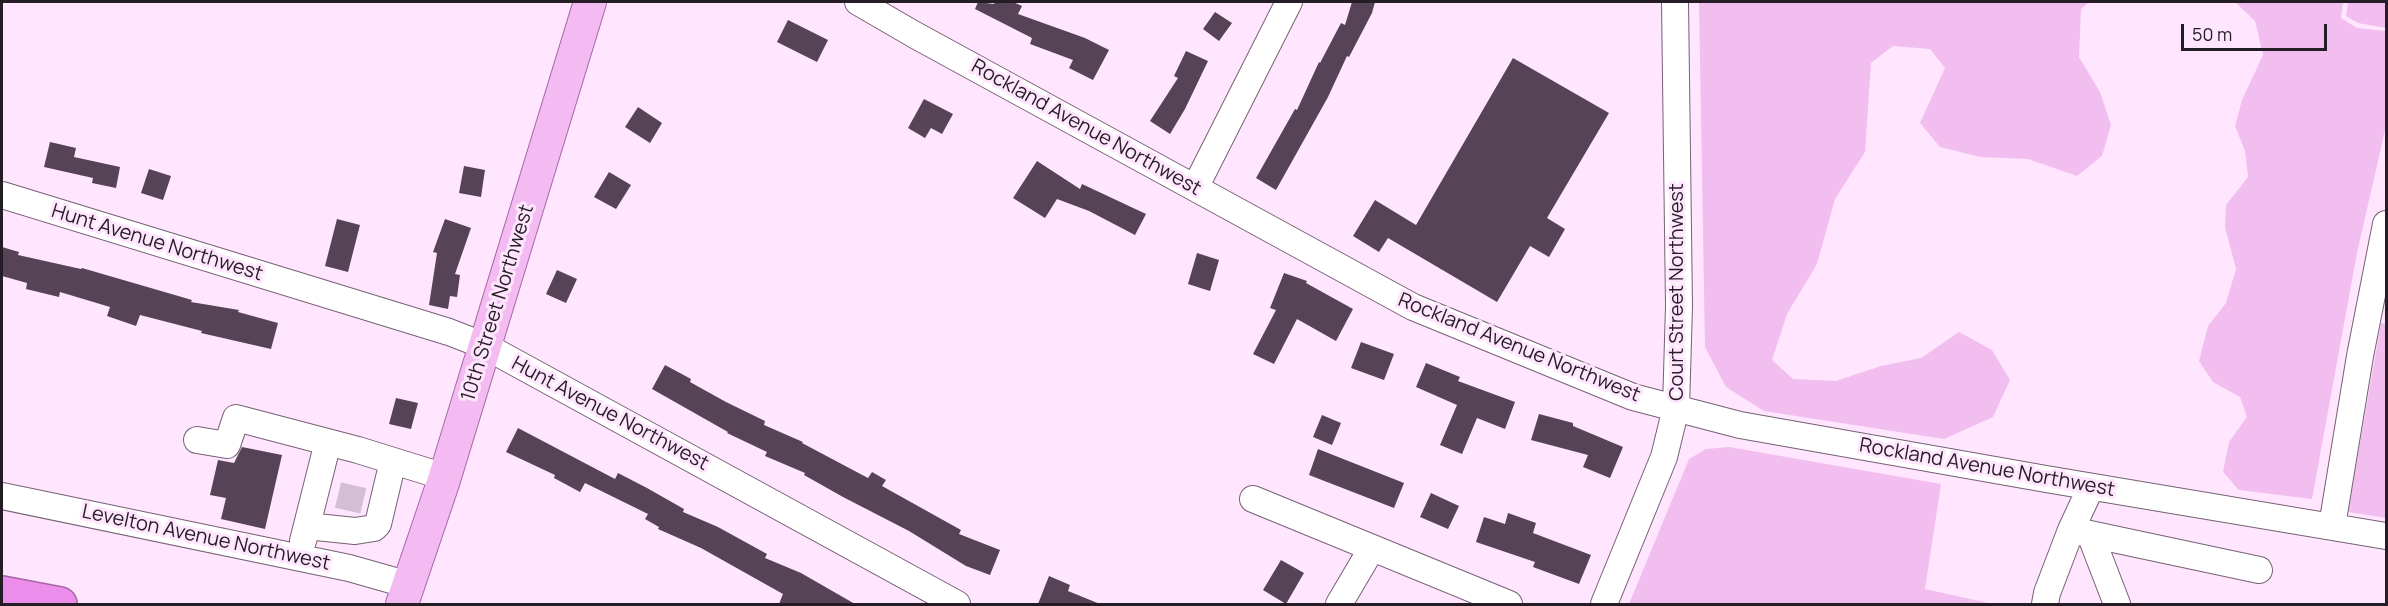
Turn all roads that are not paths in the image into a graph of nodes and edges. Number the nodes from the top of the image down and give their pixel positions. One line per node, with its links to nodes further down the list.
1 (590, 2): 9 (main road, 10th Street Northwest)
2 (858, 2): 5 (street, Rockland Avenue Northwest)
3 (1289, 2): 5 (street)
4 (1675, 2): 10 (street, Court Street Northwest)
5 (1196, 188): 10 (street, Rockland Avenue Northwest)
6 (2, 195): 9 (street, Hunt Avenue Northwest)
7 (2386, 224): 8 (street)
8 (2379, 304): 19 (street)
9 (485, 346): 14 (main road, 10th Street Northwest); 28 (street, Hunt Avenue Northwest)
10 (1676, 408): 15 (street, Rockland Avenue Northwest); 31 (street, Court Street Northwest)
11 (197, 440): 12 (street)
12 (328, 442): 13 (street); 18 (street)
13 (393, 461): 14 (street); 18 (street)
14 (445, 477): 26 (main road, 10th Street Northwest)
15 (2091, 487): 19 (street, Rockland Avenue Northwest); 20 (street)
16 (2, 496): 23 (street, Levelton Avenue Northwest)
17 (1253, 499): 22 (street)
18 (307, 526): 23 (street)
19 (2332, 526): 21 (street, Rockland Avenue Northwest)
20 (2080, 532): 24 (street); 32 (street); 33 (street)
21 (2386, 536)
22 (1372, 548): 29 (street); 30 (street)
23 (299, 558): 26 (street, Levelton Avenue Northwest)
24 (2259, 570)
25 (2, 593): 27 (highway)
26 (405, 595)
27 (60, 604)
28 (957, 604)
29 (1339, 604)
30 (1509, 604)
31 (1604, 604)
32 (2045, 604)
33 (2117, 604)

